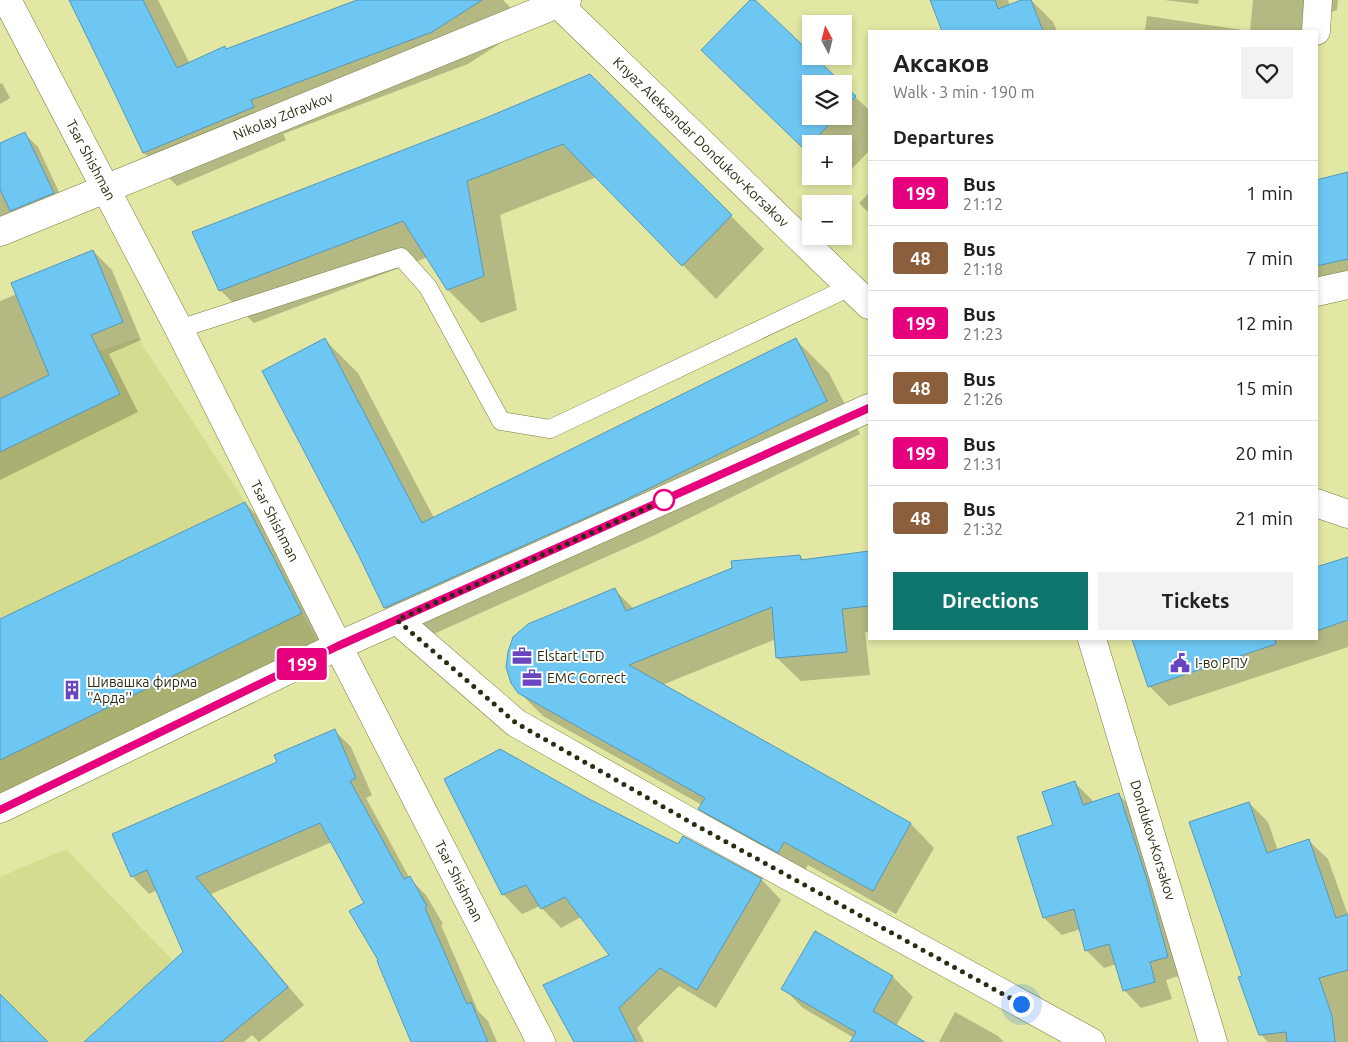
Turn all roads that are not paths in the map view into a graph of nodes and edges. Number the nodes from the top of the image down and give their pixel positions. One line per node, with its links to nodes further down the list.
1 (7, 0): 5 (street, Tsar Shishman)
2 (1318, 0): 4 (street)
3 (560, 1): 5 (street, Nikolay Zdravkov); 9 (street, Knyaz Aleksandar Dondukov-Korsakov)
4 (1316, 30)
5 (106, 188): 6 (street, Nikolay Zdravkov); 10 (street, Tsar Shishman)
6 (0, 232)
7 (1348, 284): 8 (street)
8 (1318, 292)
9 (860, 296): 10 (lane)
10 (179, 329): 16 (street, Tsar Shishman)
11 (868, 408): 14 (street)
12 (1318, 504): 13 (street)
13 (1348, 514)
14 (397, 620): 16 (street); 19 (street)
15 (1092, 640): 20 (street, Dondukov-Korsakov)
16 (338, 646): 17 (street); 18 (street, Tsar Shishman)
17 (0, 810)
18 (541, 1042)
19 (1091, 1042)
20 (1213, 1042)

